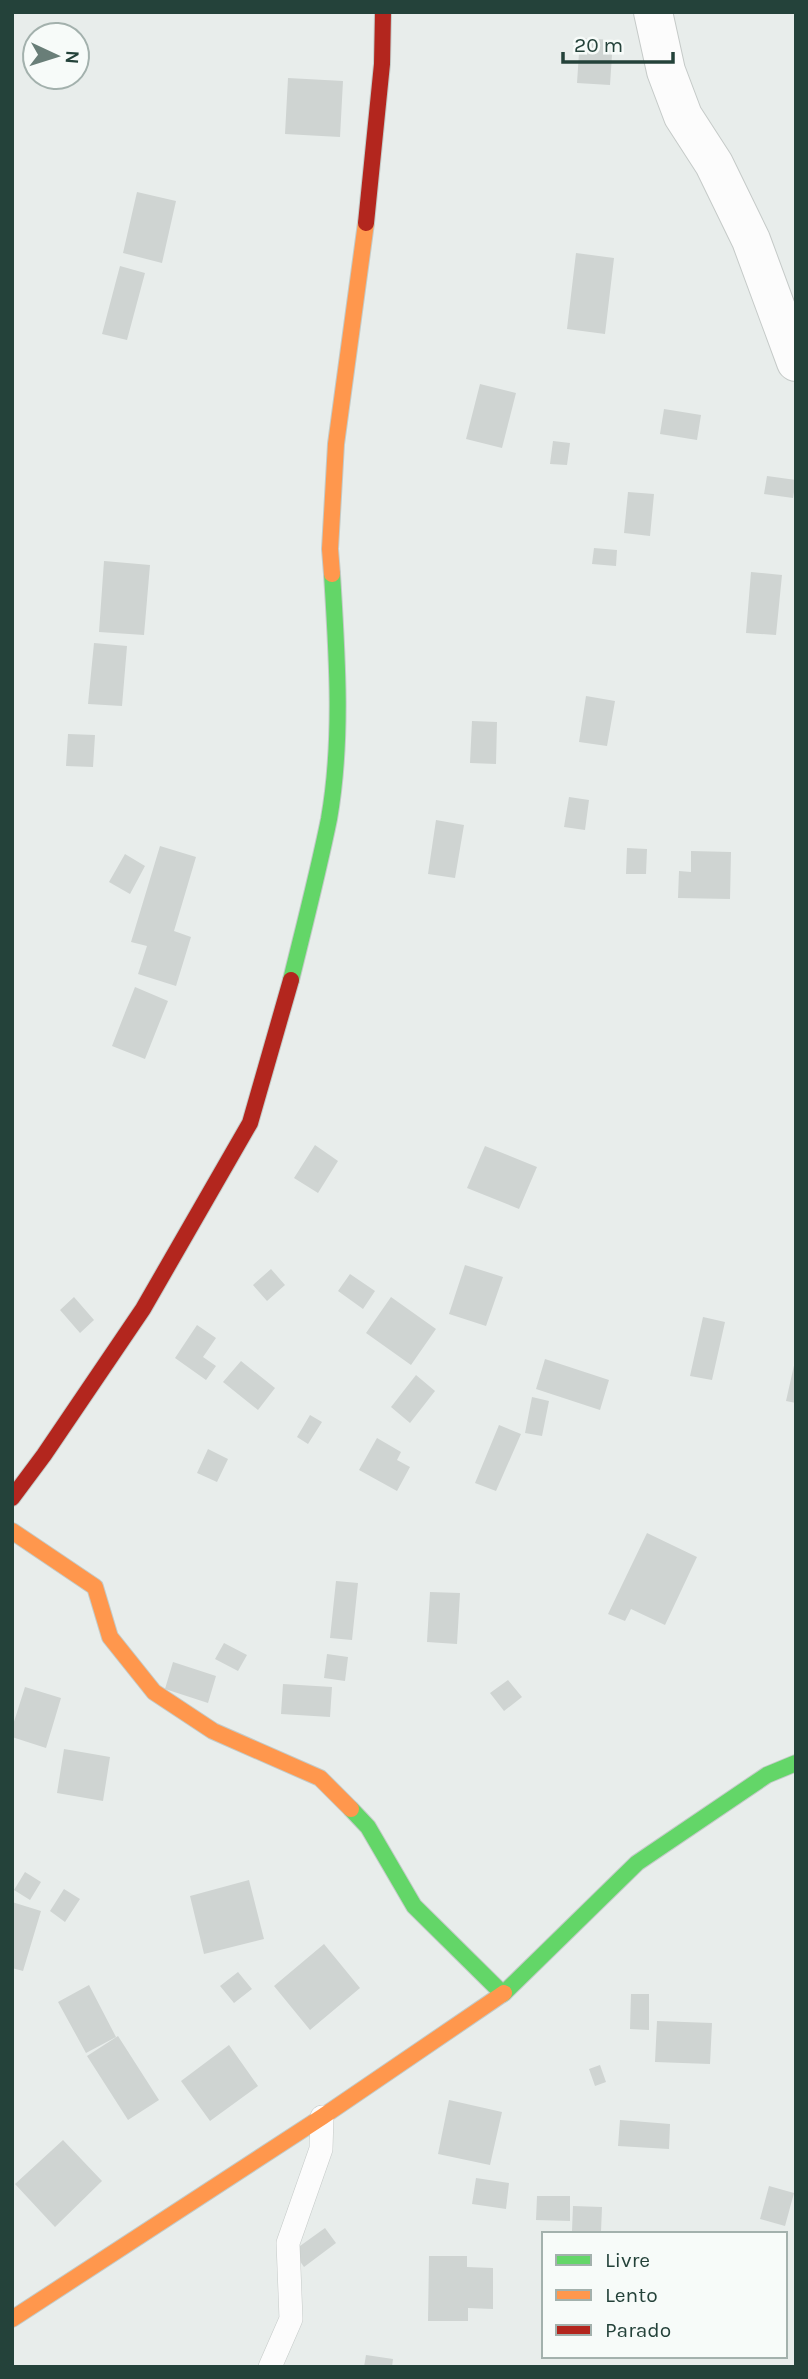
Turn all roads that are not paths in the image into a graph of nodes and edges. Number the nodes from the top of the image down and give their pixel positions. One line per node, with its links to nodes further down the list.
1 (383, 12): 4 (street)
2 (653, 12): 3 (street)
3 (796, 362)
4 (12, 1497)
5 (12, 1531): 7 (street)
6 (796, 1763): 7 (street)
7 (503, 1994): 8 (street)
8 (322, 2117): 9 (street); 10 (lane)
9 (12, 2319)
10 (270, 2367)

